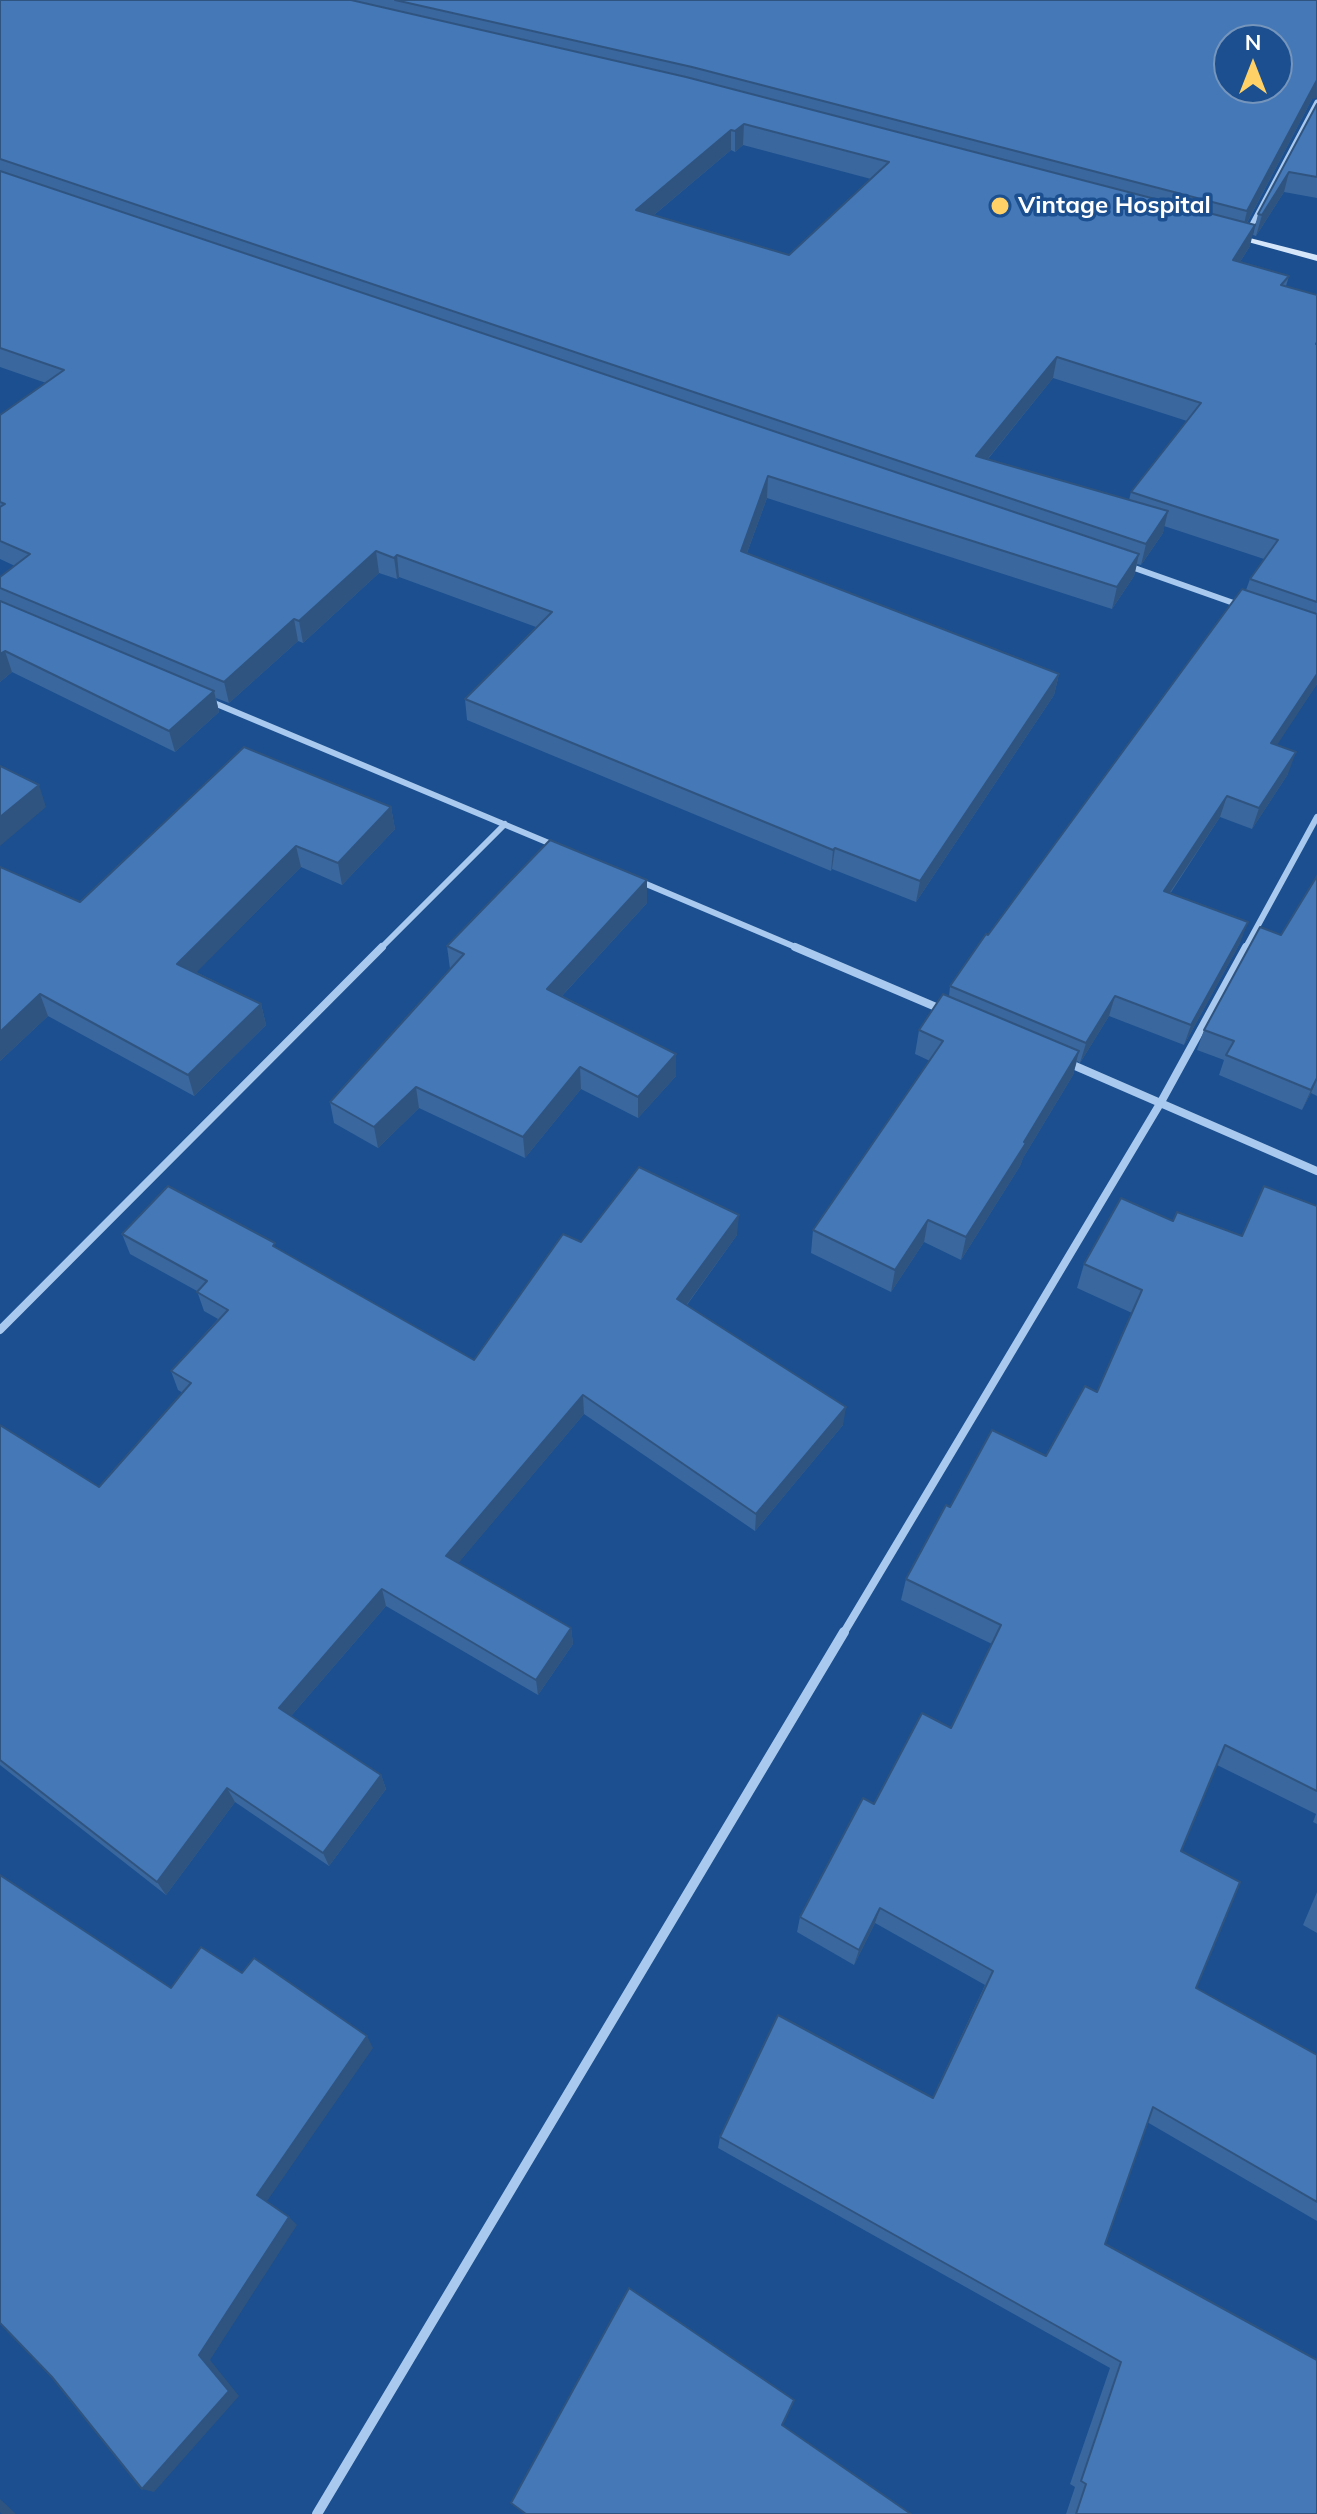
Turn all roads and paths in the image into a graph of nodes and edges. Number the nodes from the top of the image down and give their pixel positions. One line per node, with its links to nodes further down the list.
1 (1317, 102): 3 (street)
2 (1230, 234): 3 (street)
3 (1245, 238): 4 (street)
4 (1317, 258)
5 (1123, 564): 6 (street)
6 (1257, 611)
7 (197, 695): 9 (street)
8 (1317, 817): 14 (street)
9 (505, 824): 10 (street); 16 (street)
10 (563, 849)
11 (636, 880): 12 (street)
12 (956, 1016)
13 (1059, 1059): 14 (street)
14 (1161, 1102): 15 (street); 17 (street)
15 (1317, 1171)
16 (0, 1330)
17 (317, 2514)

